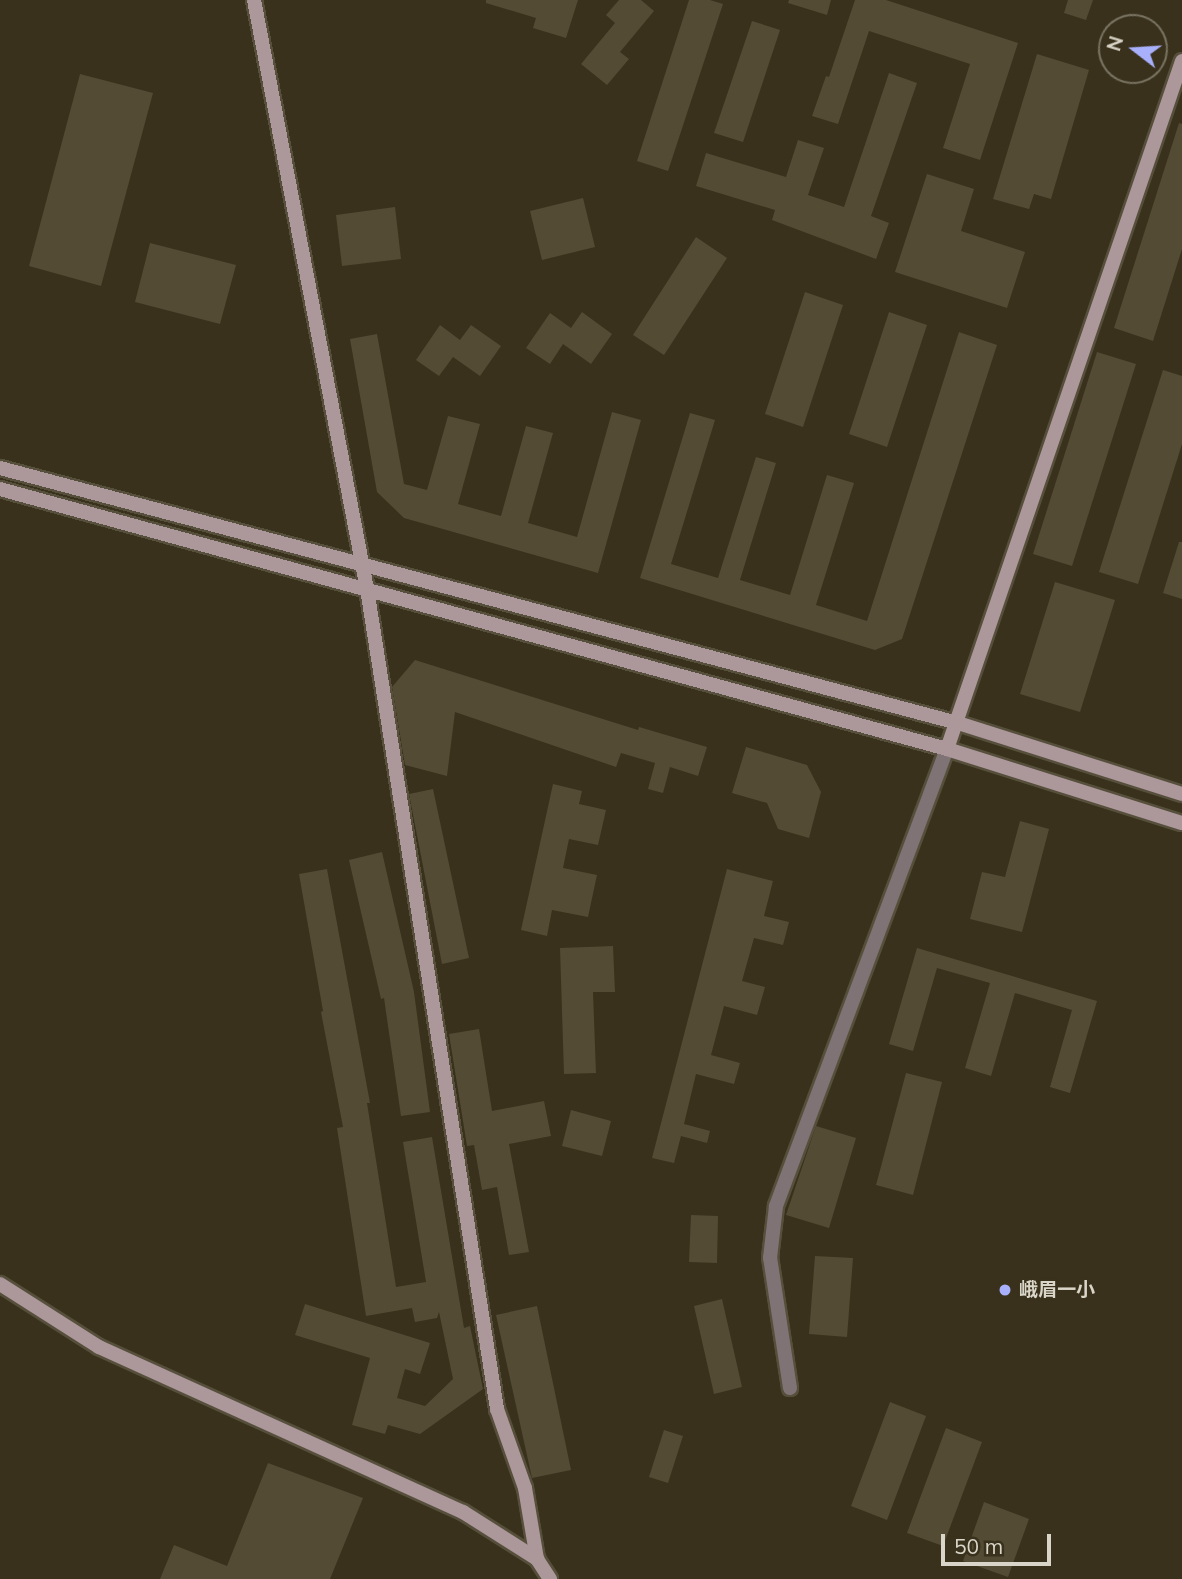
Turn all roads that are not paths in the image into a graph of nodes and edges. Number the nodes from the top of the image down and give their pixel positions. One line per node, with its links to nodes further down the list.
1 (254, 0): 5 (main road)
2 (1182, 61): 7 (main road)
3 (0, 468): 5 (main road)
4 (0, 489): 6 (main road)
5 (362, 565): 6 (main road); 7 (main road)
6 (367, 589): 8 (main road); 13 (main road)
7 (958, 723): 8 (main road); 9 (main road)
8 (947, 749): 10 (main road); 12 (street)
9 (1182, 794)
10 (1182, 823)
11 (0, 1284): 13 (main road)
12 (790, 1388)
13 (537, 1559): 14 (main road)
14 (550, 1579)

